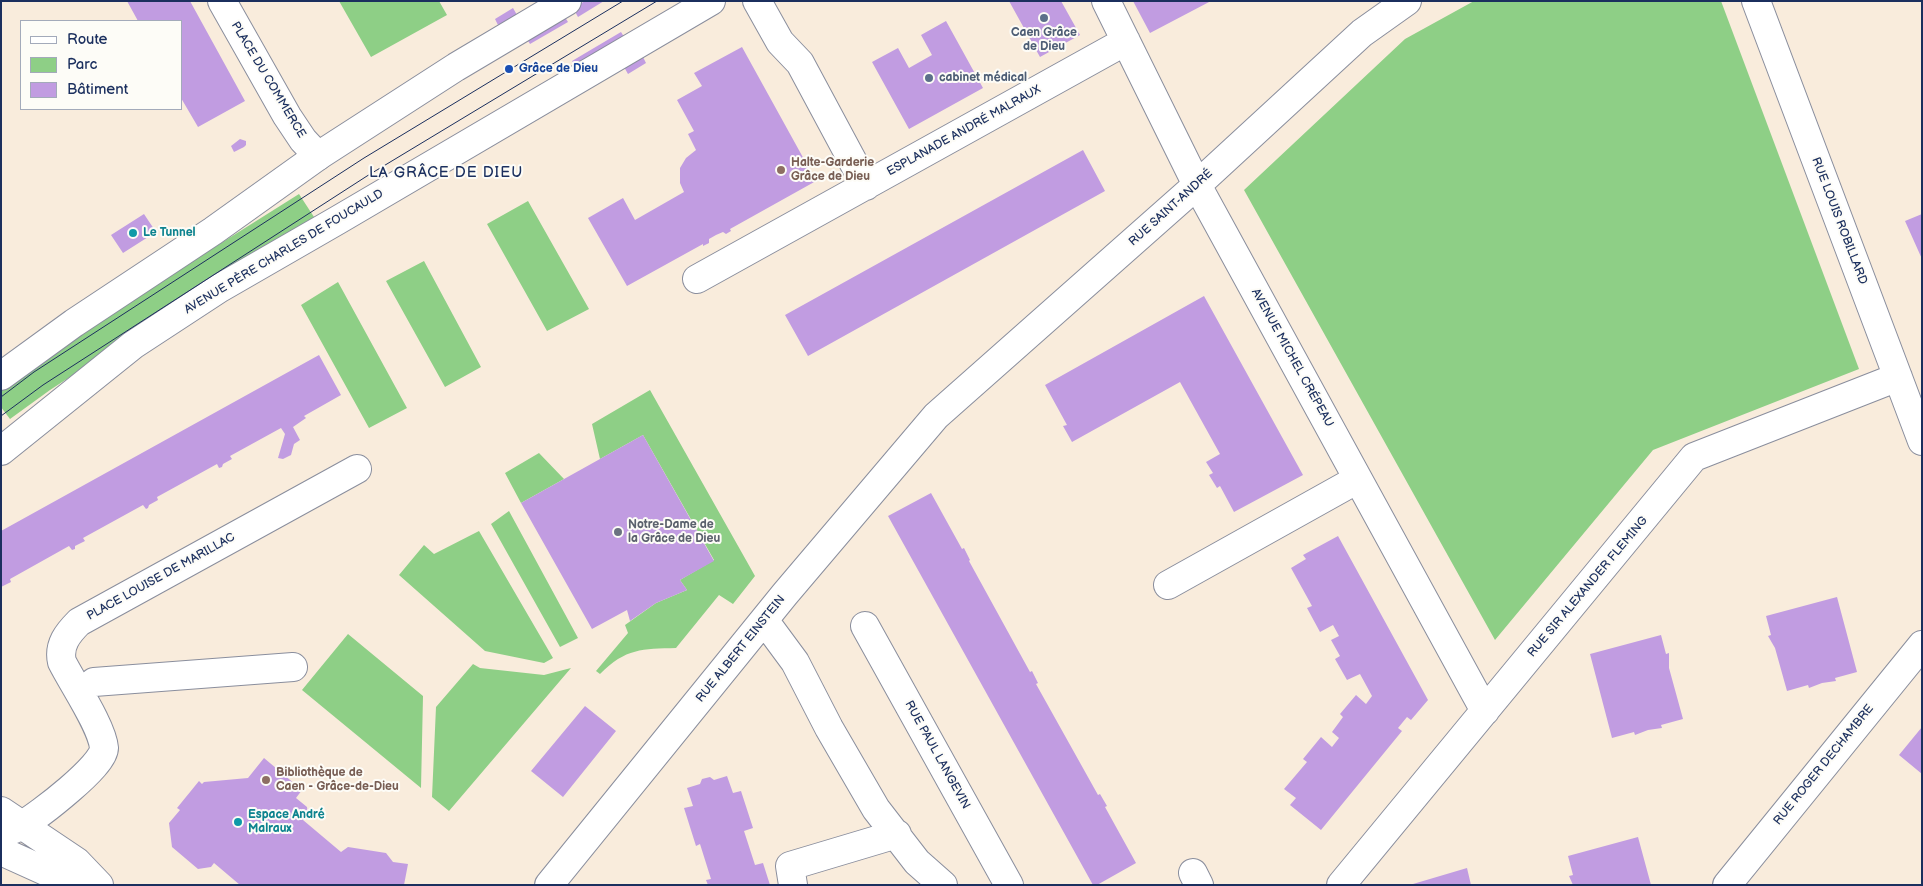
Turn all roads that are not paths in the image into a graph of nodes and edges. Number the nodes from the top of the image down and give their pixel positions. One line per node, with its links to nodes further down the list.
1 (222, 1): 9 (street, PLACE DU COMMERCE)
2 (566, 1): 9 (street)
3 (711, 1): 17 (street, AVENUE PÈRE CHARLES DE FOUCAULD)
4 (757, 1): 11 (street)
5 (1106, 1): 8 (street, AVENUE MICHEL CRÉPEAU)
6 (1407, 1): 10 (street, RUE SAINT-ANDRÉ)
7 (1756, 1): 14 (street, RUE LOUIS ROBILLARD)
8 (1126, 41): 10 (street, AVENUE MICHEL CRÉPEAU); 11 (street, ESPLANADE ANDRÉ MALRAUX)
9 (318, 156): 13 (street)
10 (1197, 185): 15 (street, RUE SAINT-ANDRÉ); 19 (street, AVENUE MICHEL CRÉPEAU)
11 (866, 186): 12 (street, ESPLANADE ANDRÉ MALRAUX)
12 (697, 279)
13 (1, 376)
14 (1898, 377): 16 (street, RUE LOUIS ROBILLARD); 26 (street, RUE SIR ALEXANDER FLEMING)
15 (936, 416): 21 (street, RUE ALBERT EINSTEIN)
16 (1922, 441)
17 (1, 451)
18 (356, 470): 27 (street, PLACE LOUISE DE MARILLAC)
19 (1358, 479): 20 (street); 26 (street, AVENUE MICHEL CRÉPEAU)
20 (1168, 585)
21 (764, 620): 28 (street); 32 (street, RUE ALBERT EINSTEIN)
22 (865, 626): 35 (street, RUE PAUL LANGEVIN)
23 (1922, 645): 37 (street, RUE ROGER DECHAMBRE)
24 (293, 667): 25 (street)
25 (94, 682)
26 (1485, 711): 36 (street, RUE SIR ALEXANDER FLEMING)
27 (8, 823): 31 (street)
28 (897, 834): 33 (street); 34 (street)
29 (1, 851): 30 (street)
30 (76, 885)
31 (98, 885)
32 (550, 885)
33 (793, 885)
34 (944, 885)
35 (1009, 885)
36 (1342, 885)
37 (1727, 885)

